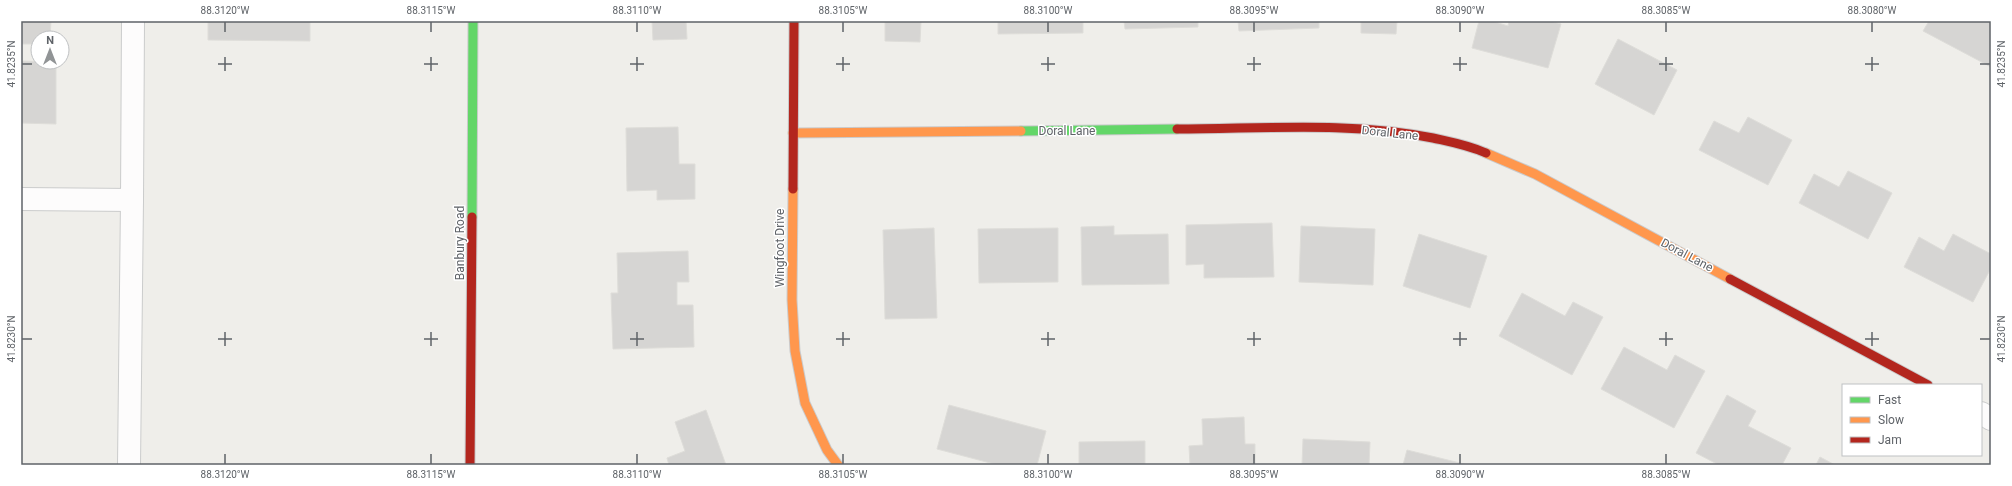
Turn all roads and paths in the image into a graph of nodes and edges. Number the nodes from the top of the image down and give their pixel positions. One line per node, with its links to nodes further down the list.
1 (134, 21): 6 (street)
2 (473, 21): 11 (street, Banbury Road)
3 (794, 21): 4 (street, Wingfoot Drive)
4 (793, 133): 7 (street, Doral Lane); 12 (street, Wingfoot Drive)
5 (21, 199): 6 (street)
6 (132, 200): 10 (street)
7 (1926, 384)
8 (1982, 414): 9 (street)
9 (1991, 419)
10 (129, 465)
11 (470, 465)
12 (838, 465)

